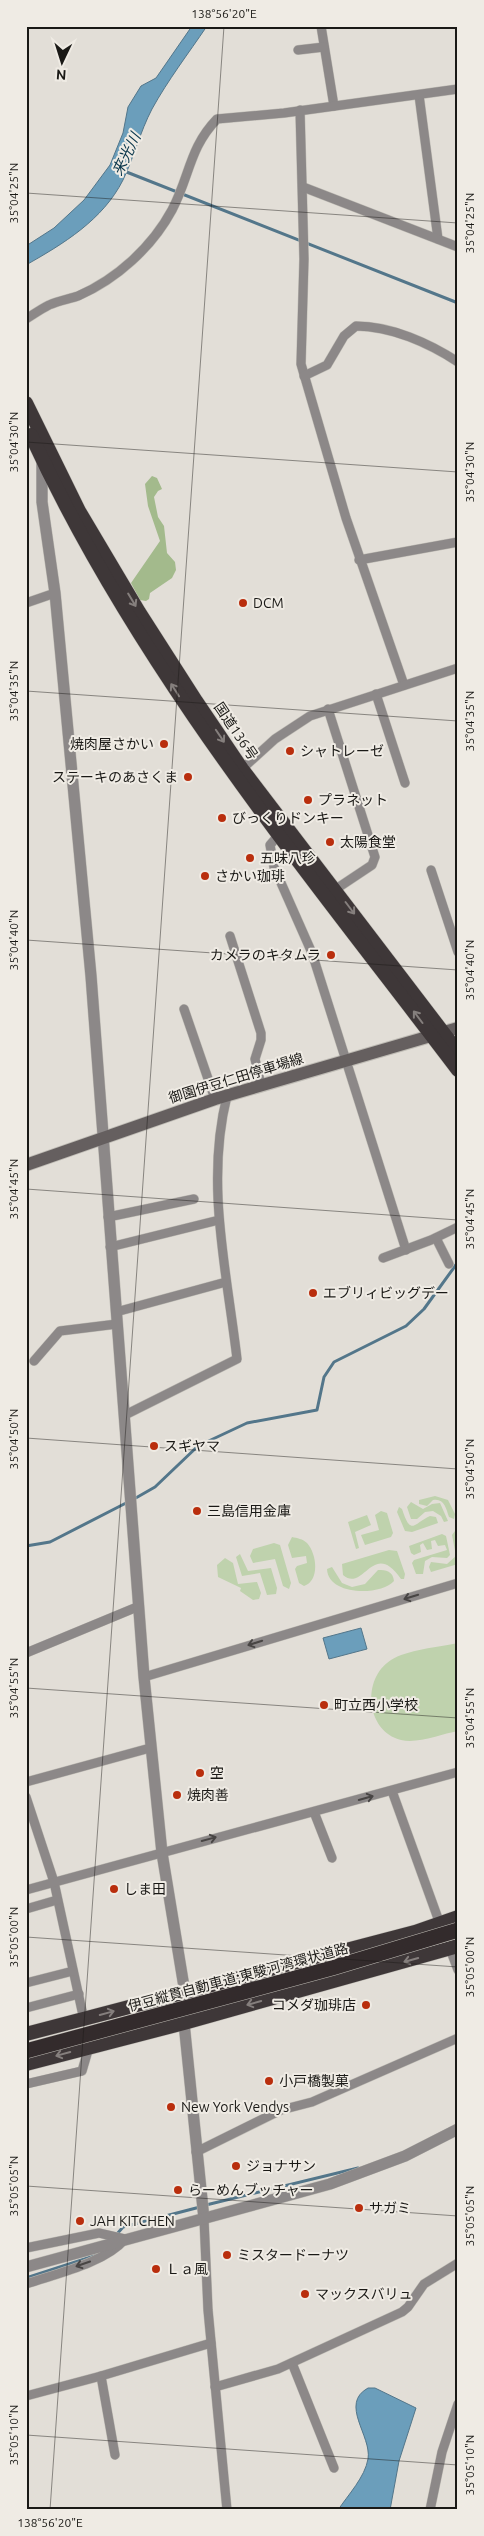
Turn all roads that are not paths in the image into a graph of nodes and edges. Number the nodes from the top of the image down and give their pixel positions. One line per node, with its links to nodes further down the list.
1 (321, 26): 2 (street)
2 (324, 47): 3 (street); 6 (street)
3 (298, 50)
4 (458, 89): 5 (street)
5 (419, 95): 6 (street); 9 (street)
6 (334, 106): 7 (street)
7 (300, 110): 8 (street); 11 (street)
8 (303, 187): 9 (street); 13 (street)
9 (438, 238): 10 (street)
10 (458, 247)
11 (26, 319)
12 (458, 362): 13 (street)
13 (304, 376): 19 (street)
14 (26, 403): 16 (highway, 国道136号)
15 (26, 424): 17 (highway, 国道136号)
16 (44, 441): 17 (street); 26 (highway, 国道136号, one-way to 26)
17 (42, 459): 20 (street); 28 (highway, 国道136号, one-way to 17)
18 (458, 542): 19 (street)
19 (360, 560): 23 (street)
20 (55, 592): 21 (street); 41 (street)
21 (26, 603)
22 (458, 668): 23 (street)
23 (404, 685): 24 (street)
24 (376, 694): 25 (street); 27 (street)
25 (328, 709): 26 (street); 30 (street)
26 (242, 769): 28 (highway, 国道136号)
27 (405, 784)
28 (283, 830): 30 (highway, 国道136号); 35 (highway, 国道136号, one-way to 28); 37 (street)
29 (431, 870): 32 (street)
30 (336, 889): 35 (highway, 国道136号, one-way to 35)
31 (230, 936): 39 (street)
32 (458, 952)
33 (184, 1009): 40 (street)
34 (458, 1028): 35 (main road, 御園伊豆仁田停車場線)
35 (437, 1034): 36 (highway, 国道136号); 37 (main road, 御園伊豆仁田停車場線); 38 (highway, 国道136号)
36 (458, 1052)
37 (346, 1060): 39 (main road, 御園伊豆仁田停車場線); 49 (street)
38 (458, 1070)
39 (261, 1085): 40 (main road, 御園伊豆仁田停車場線)
40 (221, 1098): 41 (main road, 御園伊豆仁田停車場線); 45 (street)
41 (101, 1139): 42 (main road, 御園伊豆仁田停車場線); 44 (street)
42 (26, 1165)
43 (194, 1199): 44 (street)
44 (108, 1217): 48 (street)
45 (219, 1220): 48 (street); 52 (street)
46 (458, 1227): 47 (street)
47 (436, 1238): 49 (street); 51 (street)
48 (110, 1247): 53 (street)
49 (406, 1250): 50 (street)
50 (383, 1258)
51 (449, 1264)
52 (226, 1282): 53 (street); 56 (street)
53 (116, 1312): 54 (street)
54 (117, 1324): 55 (street); 56 (street)
55 (34, 1360)
56 (125, 1415): 58 (street)
57 (458, 1583): 60 (street, one-way to 60)
58 (137, 1607): 59 (street); 60 (street)
59 (26, 1653)
60 (144, 1677): 61 (street)
61 (150, 1748): 63 (street); 67 (street)
62 (458, 1772): 64 (street)
63 (26, 1782)
64 (392, 1790): 66 (street, one-way to 64); 74 (street)
65 (26, 1797): 69 (street)
66 (314, 1812): 67 (street, one-way to 66); 68 (street)
67 (162, 1853): 69 (street); 80 (street)
68 (332, 1858)
69 (54, 1882): 70 (street); 71 (street)
70 (26, 1890)
71 (57, 1900): 72 (street); 78 (street)
72 (26, 1909)
73 (458, 1917): 74 (highway)
74 (440, 1924): 80 (highway)
75 (458, 1930): 88 (highway, 伊豆縦貫自動車道;東駿河湾環状道路, bridge)
76 (454, 1948): 77 (street); 84 (highway, one-way to 84)
77 (458, 1970)
78 (73, 1971): 79 (street); 81 (street)
79 (26, 1983)
80 (185, 1993): 83 (highway, one-way to 80); 84 (street)
81 (79, 1994): 82 (street); 83 (street)
82 (26, 2008)
83 (84, 2020): 85 (highway)
84 (184, 2023): 87 (highway); 92 (street)
85 (26, 2034)
86 (458, 2038): 92 (street)
87 (89, 2047): 89 (highway, one-way to 89); 90 (street)
88 (26, 2051)
89 (26, 2064)
90 (26, 2084)
91 (458, 2129): 93 (street)
92 (196, 2152): 93 (street)
93 (204, 2219): 94 (street); 99 (street)
94 (125, 2239): 95 (street); 97 (street); 98 (street, one-way to 98)
95 (26, 2248)
96 (458, 2263): 100 (street)
97 (26, 2267)
98 (26, 2284)
99 (211, 2343): 101 (street); 102 (street)
100 (292, 2363): 102 (street); 106 (street)
101 (100, 2376): 103 (street); 105 (street)
102 (215, 2387): 107 (street)
103 (26, 2396)
104 (458, 2404): 108 (street)
105 (115, 2455)
106 (334, 2468)
107 (226, 2510)
108 (430, 2510)

